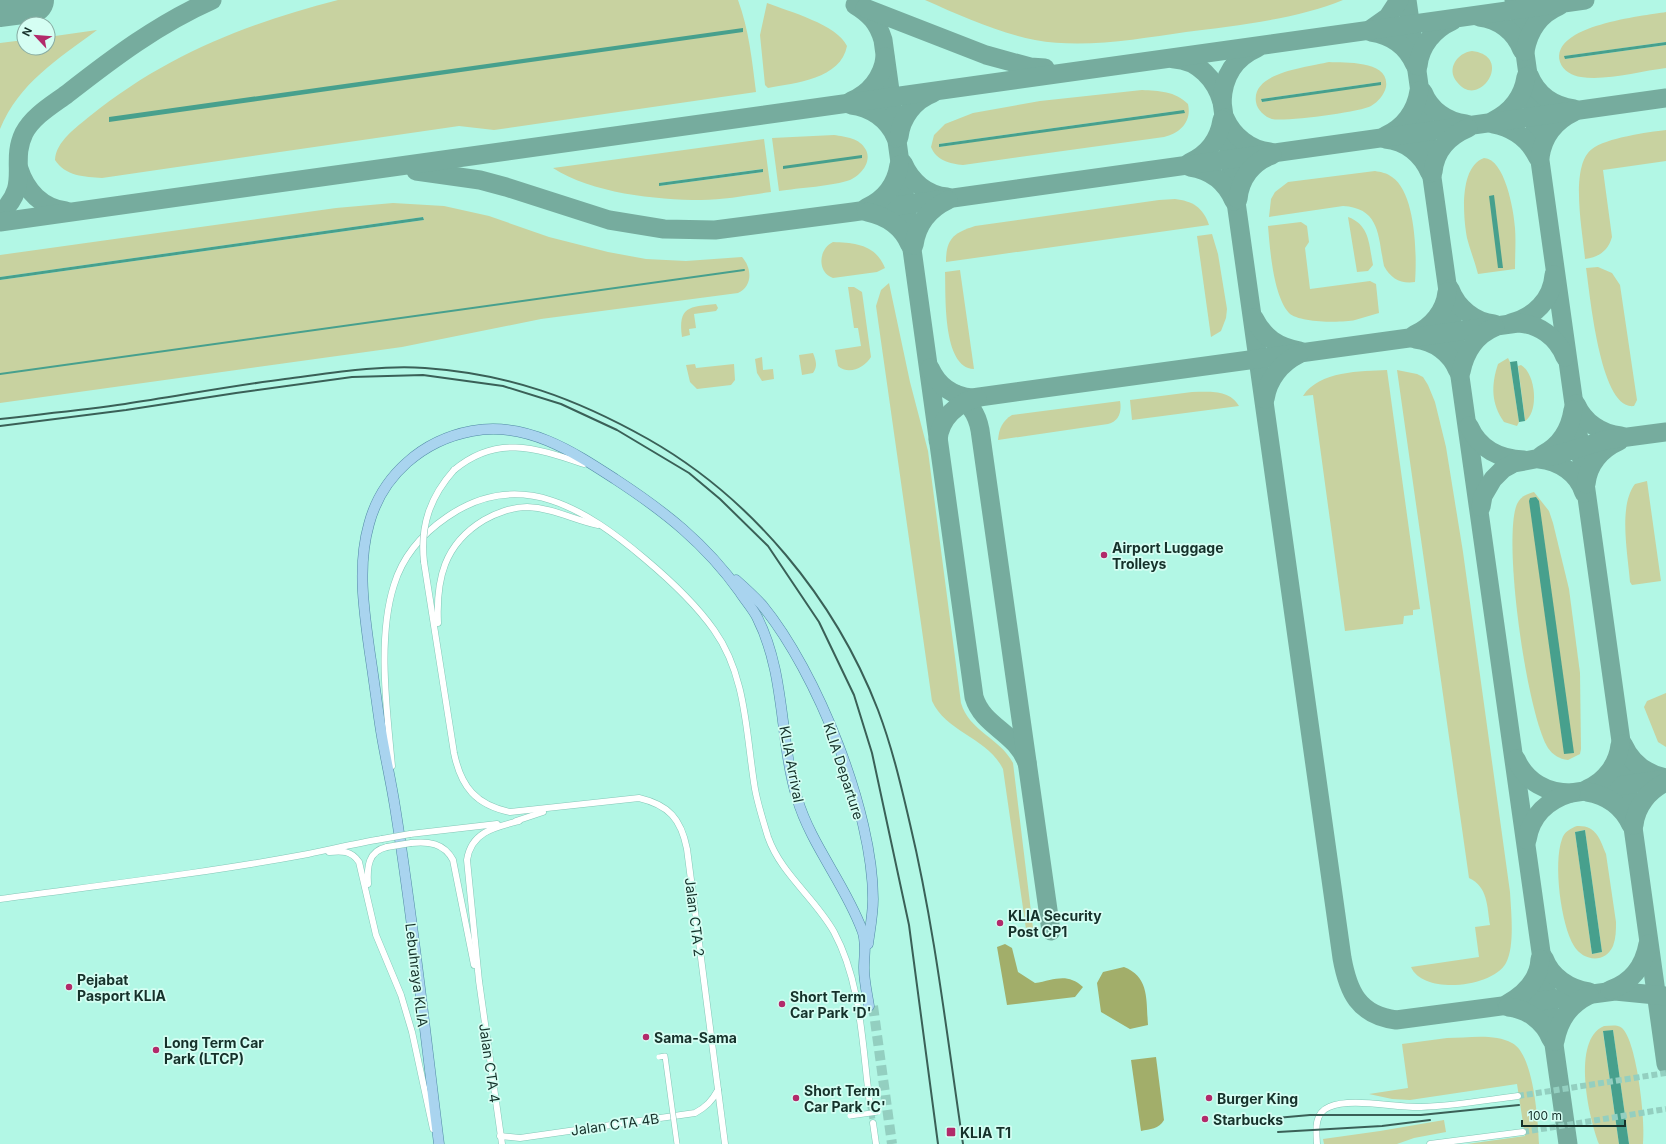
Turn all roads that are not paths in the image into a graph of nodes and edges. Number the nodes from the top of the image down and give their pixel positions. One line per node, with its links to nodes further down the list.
1 (599, 469): 3 (main road, Lebuhraya KLIA); 4 (street, bridge); 5 (main road, Lebuhraya KLIA)
2 (602, 526): 4 (street); 5 (street); 16 (street)
3 (724, 569): 12 (main road, KLIA Arrival); 12 (main road, KLIA Departure)
4 (439, 652): 6 (street)
5 (395, 806): 22 (main road, Lebuhraya KLIA)
6 (556, 807): 7 (street); 14 (street, Jalan CTA 2)
7 (518, 821): 8 (street, bridge); 11 (street)
8 (309, 854): 9 (street); 10 (street)
9 (0, 899)
10 (370, 902): 11 (street, bridge); 22 (street)
11 (479, 981): 21 (street, Jalan CTA 4)
12 (871, 1006)
13 (659, 1057): 24 (street, bridge)
14 (718, 1089): 21 (street, Jalan CTA 4B); 25 (street, Jalan CTA 2)
15 (1518, 1096): 27 (street)
16 (870, 1104)
17 (878, 1112): 18 (street, bridge)
18 (850, 1116)
19 (873, 1123): 26 (street)
20 (1523, 1132): 28 (street)
21 (500, 1136): 23 (street, Jalan CTA 4)
22 (439, 1144)
23 (502, 1144)
24 (677, 1144)
25 (725, 1144)
26 (876, 1144)
27 (1317, 1144)
28 (1430, 1144)

